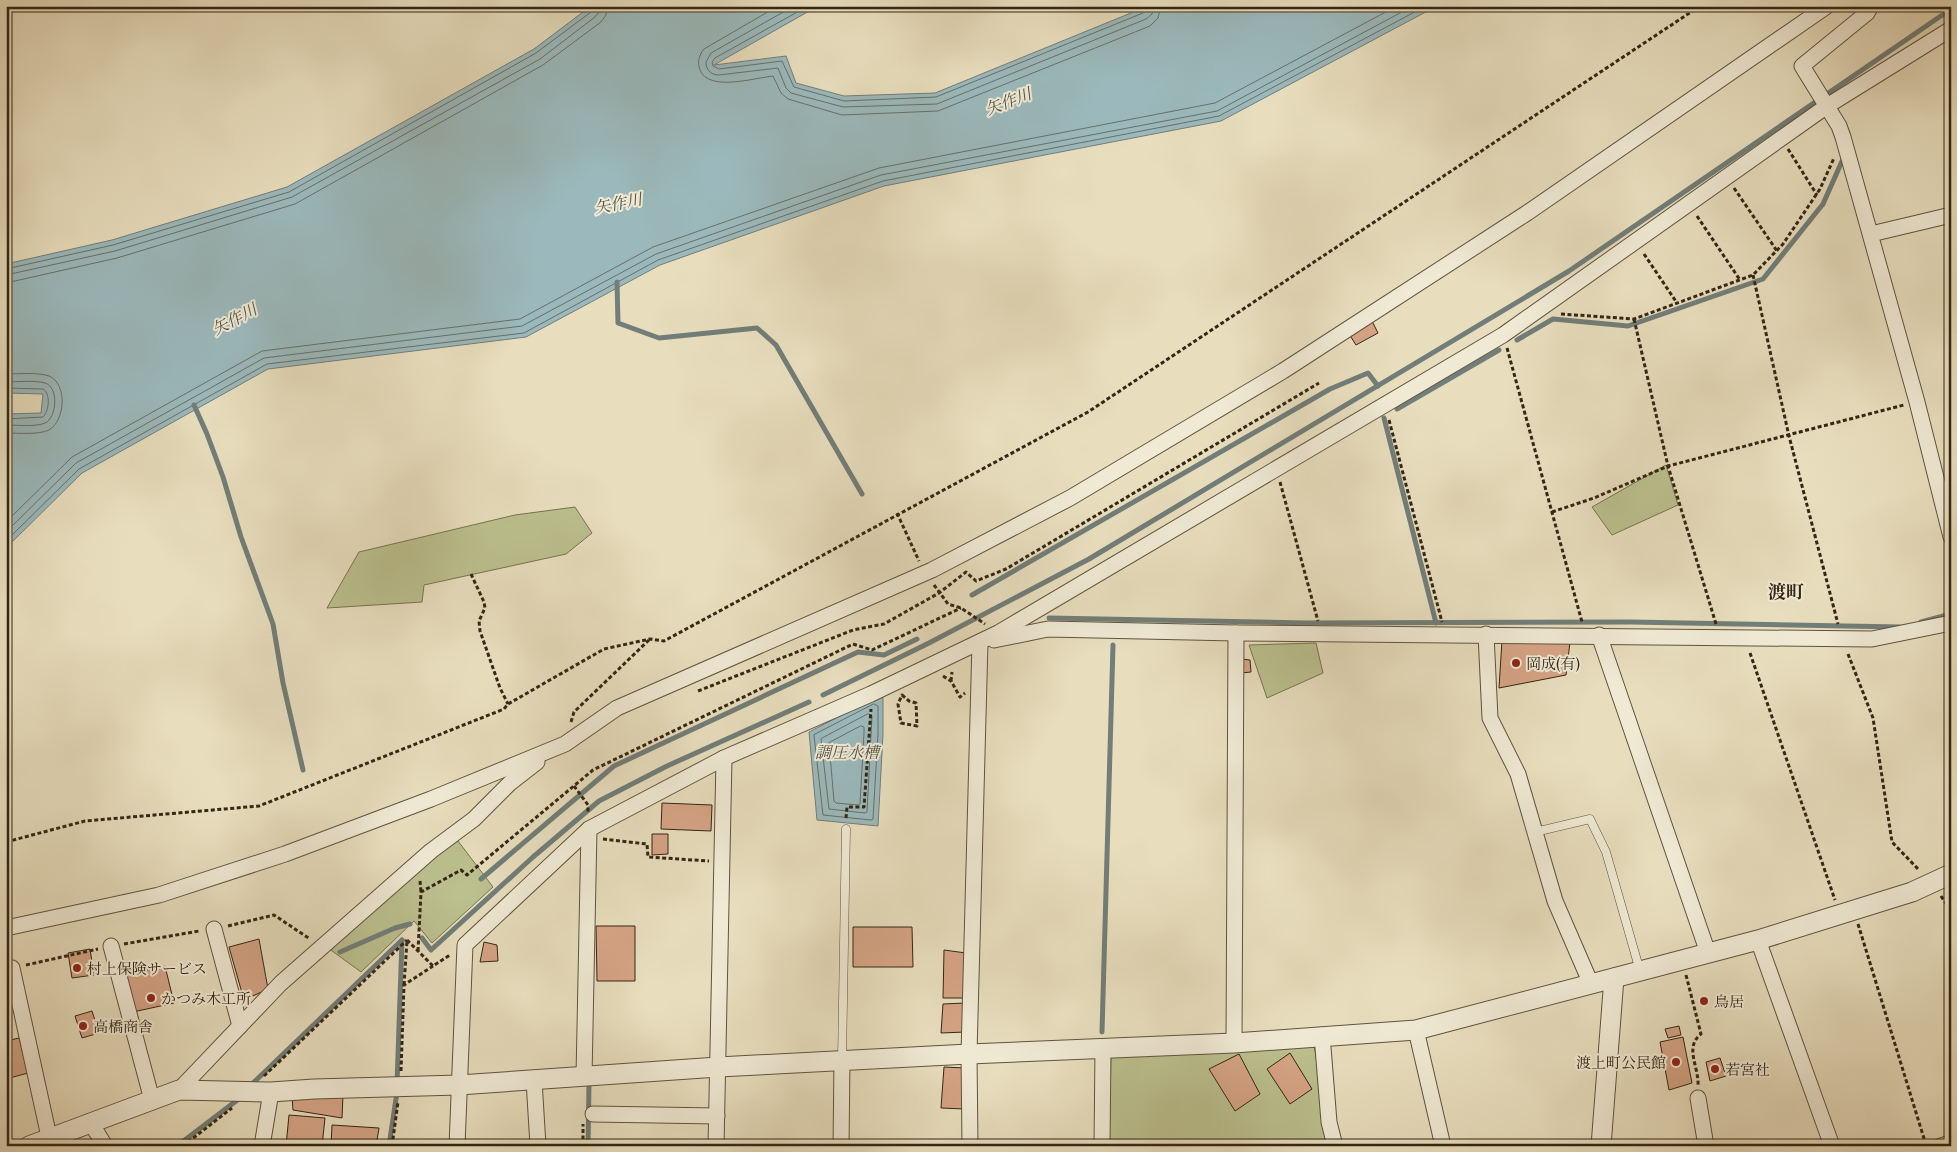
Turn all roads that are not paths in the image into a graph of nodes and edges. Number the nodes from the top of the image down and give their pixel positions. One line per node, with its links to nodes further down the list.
1 (1826, 6): 13 (street)
2 (1872, 6): 4 (street)
3 (1951, 29): 4 (street)
4 (1827, 106): 6 (street); 12 (street)
5 (1951, 215): 6 (street)
6 (1871, 234): 7 (street)
7 (1951, 538)
8 (1951, 623): 11 (street)
9 (1236, 633): 10 (street); 12 (street); 31 (street)
10 (1486, 634): 11 (street); 16 (street)
11 (1593, 635): 23 (street)
12 (980, 642): 14 (street); 33 (street)
13 (560, 747): 19 (street); 28 (street)
14 (724, 758): 17 (street); 35 (street)
15 (846, 829): 34 (lane)
16 (1535, 832): 25 (lane); 27 (street)
17 (589, 834): 36 (street); 38 (street)
18 (1951, 874): 21 (street)
19 (6, 928)
20 (214, 929): 28 (street)
21 (1758, 940): 23 (street); 61 (street)
22 (111, 946): 42 (street)
23 (1708, 953): 25 (street)
24 (12, 968): 46 (street)
25 (1640, 971): 26 (street)
26 (1614, 978): 27 (street); 59 (street)
27 (1591, 984): 29 (street)
28 (240, 1026): 39 (street)
29 (1416, 1030): 30 (street); 58 (street)
30 (1322, 1035): 31 (street); 57 (street)
31 (1234, 1043): 32 (street)
32 (1103, 1048): 33 (street); 56 (street)
33 (969, 1054): 34 (street); 55 (street)
34 (842, 1060): 35 (street); 54 (street)
35 (718, 1067): 36 (street); 44 (street)
36 (584, 1077): 37 (street)
37 (534, 1080): 38 (street); 52 (street)
38 (459, 1085): 40 (street); 51 (street)
39 (180, 1090): 40 (street); 42 (street)
40 (270, 1092): 50 (street)
41 (1698, 1098): 60 (street)
42 (152, 1100): 45 (street)
43 (593, 1114): 44 (street)
44 (717, 1116): 53 (street)
45 (90, 1123): 46 (street); 49 (street)
46 (51, 1142): 48 (street)
47 (1951, 1143): 62 (street)
48 (29, 1146)
49 (105, 1146)
50 (262, 1146)
51 (457, 1146)
52 (538, 1146)
53 (716, 1146)
54 (840, 1146)
55 (970, 1146)
56 (1102, 1146)
57 (1335, 1146)
58 (1443, 1146)
59 (1601, 1146)
60 (1706, 1146)
61 (1832, 1146)
62 (1941, 1146)

